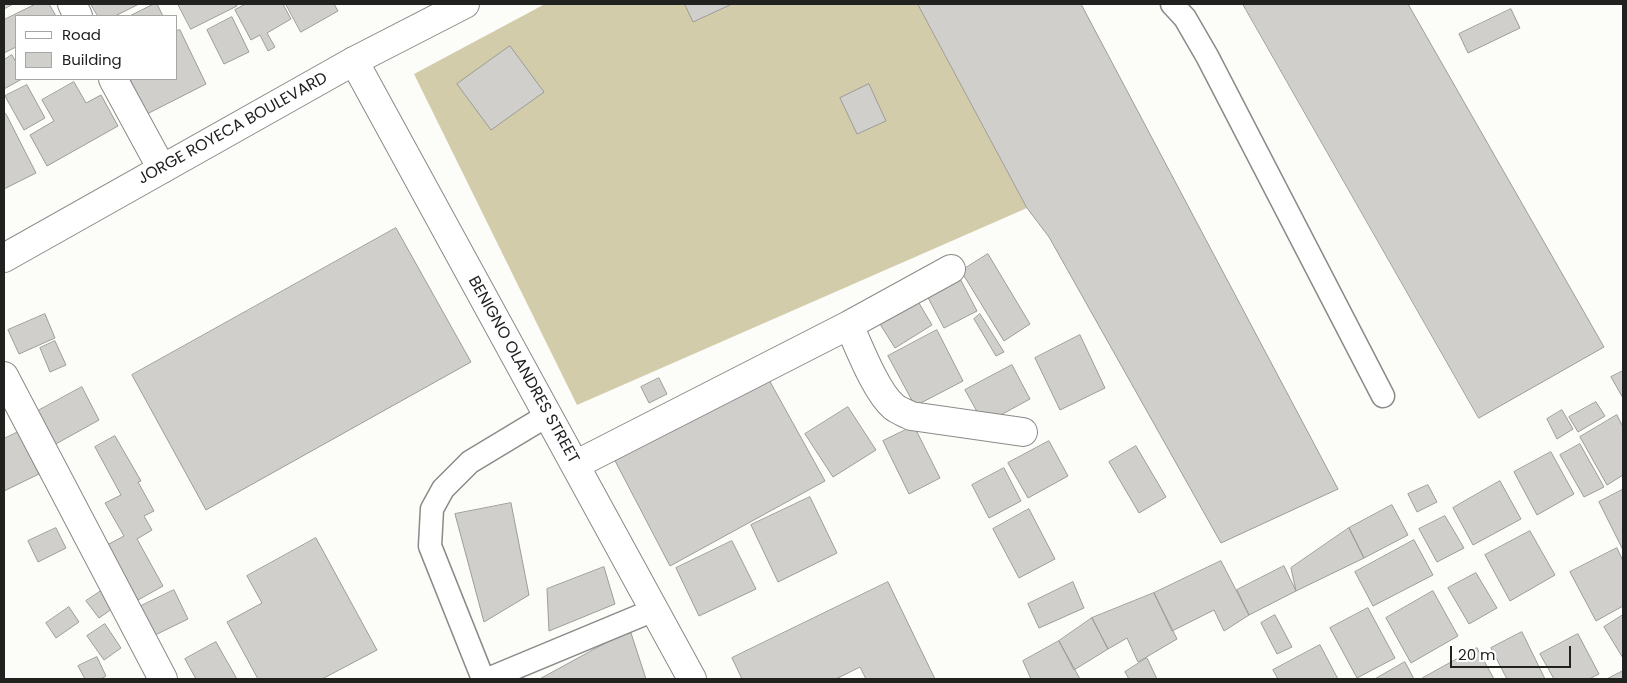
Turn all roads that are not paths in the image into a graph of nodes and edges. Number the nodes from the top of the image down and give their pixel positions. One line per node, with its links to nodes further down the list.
1 (465, 4): 3 (street, JORGE ROYECA BOULEVARD)
2 (1172, 4): 10 (lane)
3 (354, 61): 5 (street, JORGE ROYECA BOULEVARD); 11 (street, BENIGNO OLANDRES STREET)
4 (113, 80): 5 (street)
5 (162, 169): 6 (street, JORGE ROYECA BOULEVARD)
6 (4, 258)
7 (951, 268): 8 (street)
8 (849, 325): 12 (street); 13 (street)
9 (4, 376): 15 (street)
10 (1383, 396)
11 (548, 415): 13 (street, BENIGNO OLANDRES STREET); 16 (lane)
12 (1023, 432)
13 (575, 465): 14 (street, BENIGNO OLANDRES STREET)
14 (654, 610): 17 (lane); 18 (street, BENIGNO OLANDRES STREET)
15 (163, 679)
16 (483, 679)
17 (488, 679)
18 (692, 679)

